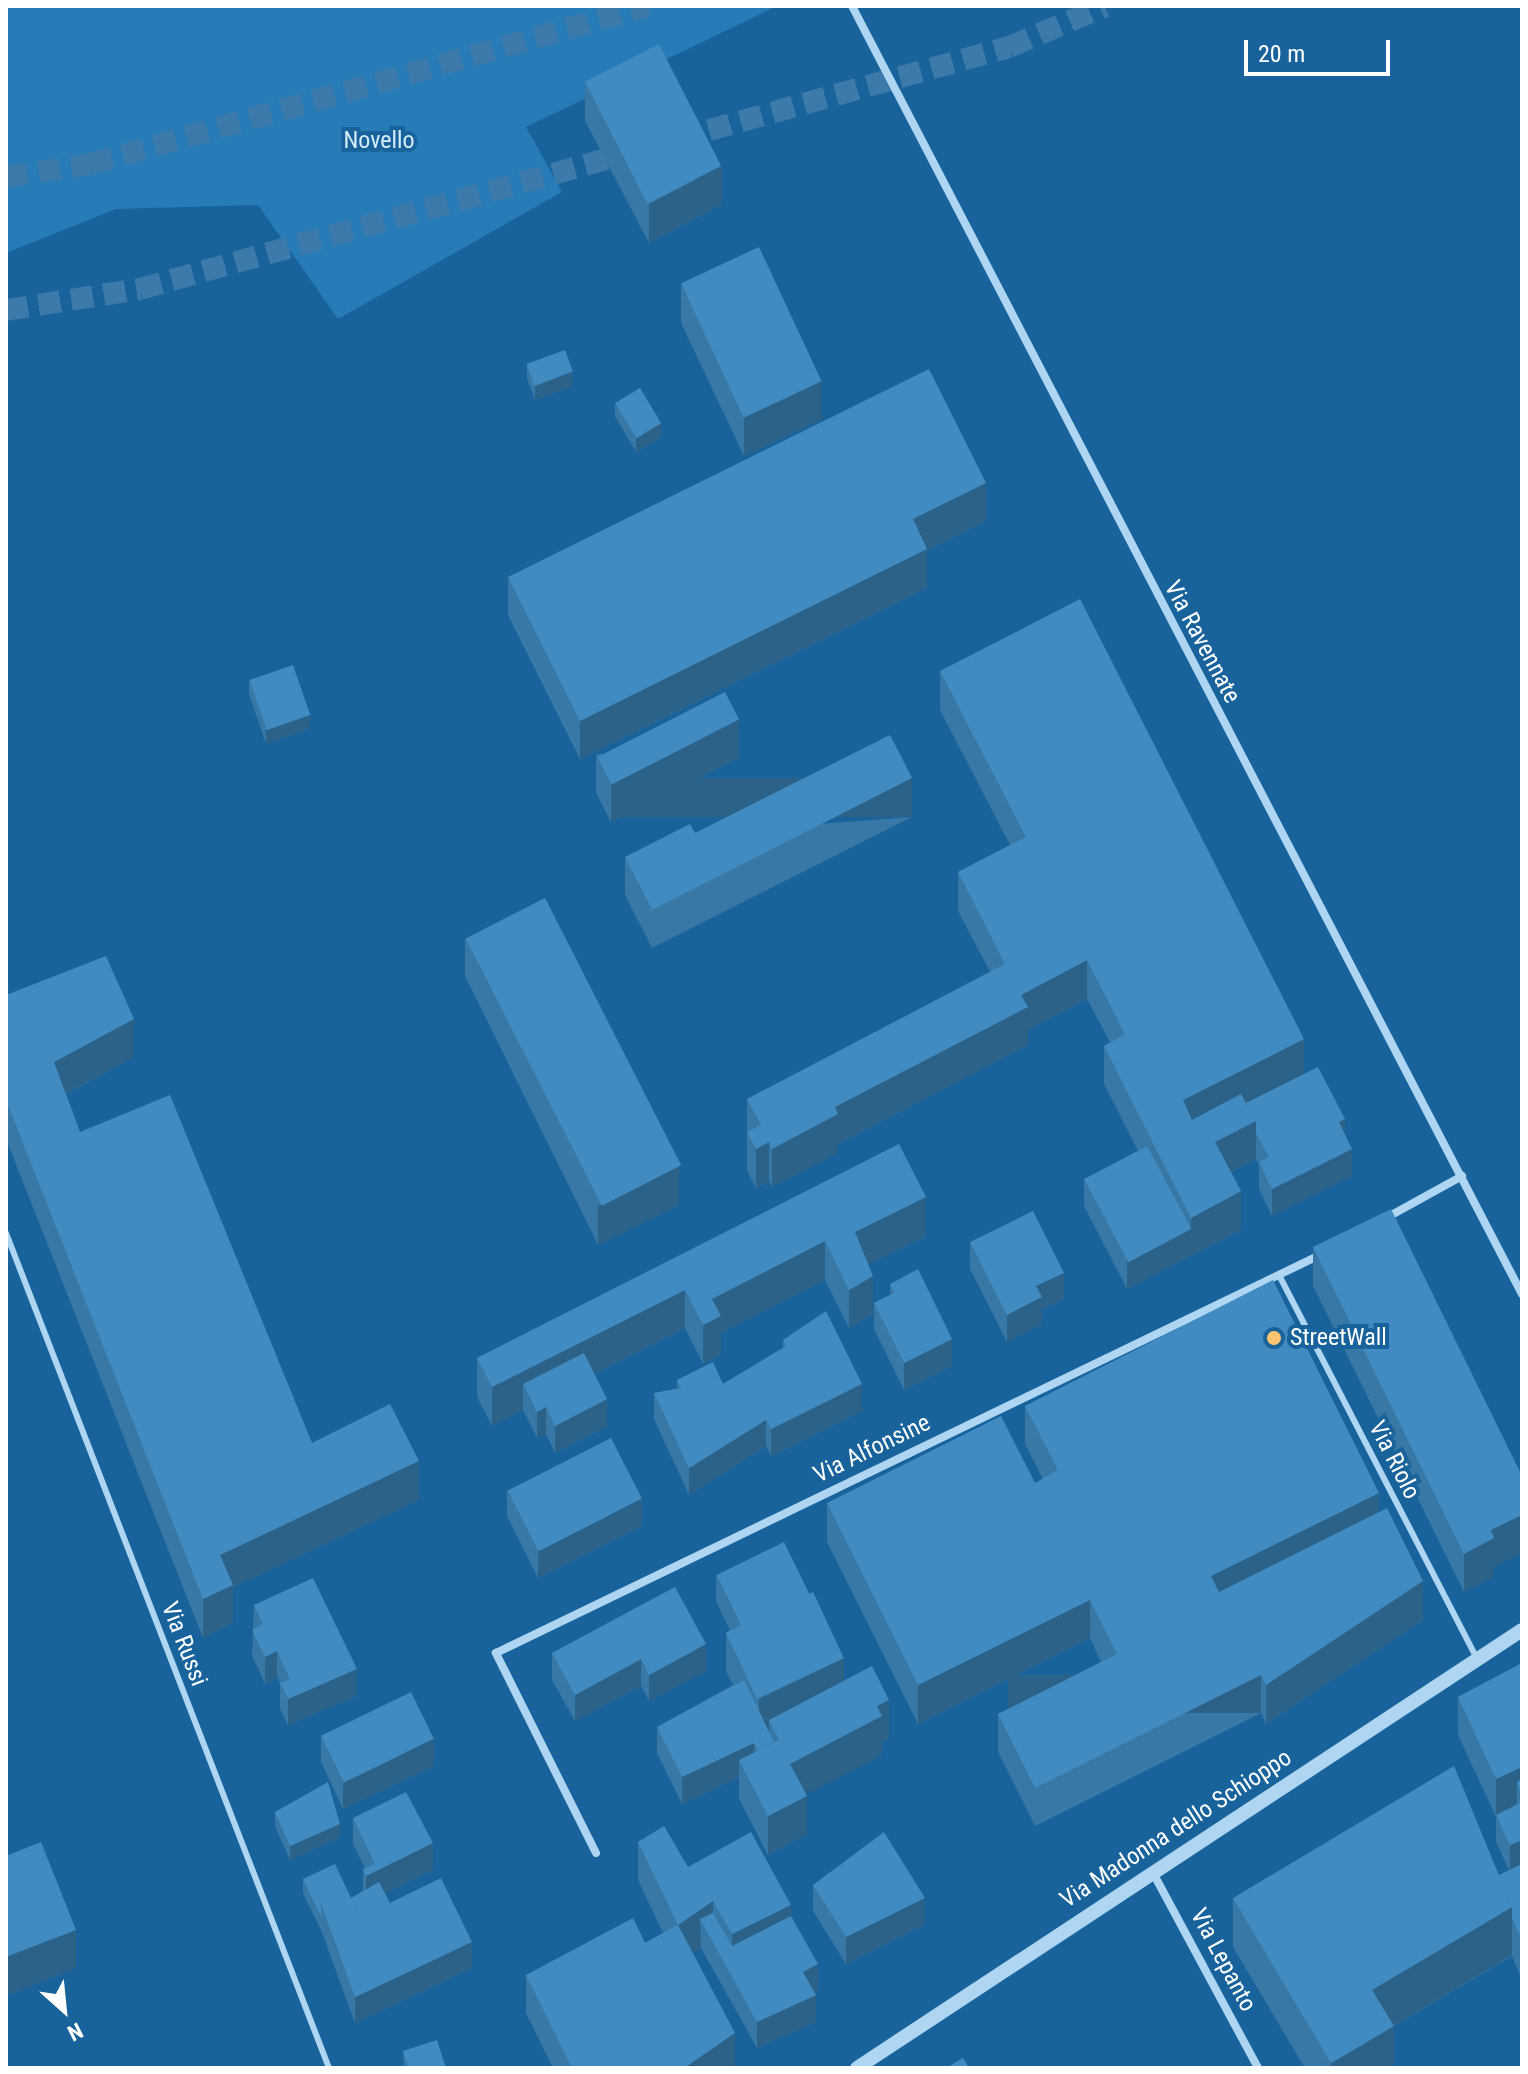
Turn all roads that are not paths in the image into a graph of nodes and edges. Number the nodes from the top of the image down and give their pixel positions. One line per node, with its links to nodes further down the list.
1 (852, 6): 2 (street, Via Ravennate)
2 (1462, 1176): 3 (street); 7 (street, Via Ravennate)
3 (1371, 1226)
4 (6, 1233): 12 (lane, Via Russi)
5 (1332, 1248): 6 (street, Via Alfonsine)
6 (1280, 1277): 9 (lane, Via Riolo); 10 (street, Via Alfonsine)
7 (1522, 1294)
8 (1522, 1630): 9 (street, Via Madonna dello Schioppo)
9 (1477, 1659): 11 (street, Via Madonna dello Schioppo)
10 (596, 1853)
11 (1152, 1871): 13 (street, Via Madonna dello Schioppo); 14 (street, Via Lepanto)
12 (329, 2068)
13 (857, 2068)
14 (1258, 2068)

